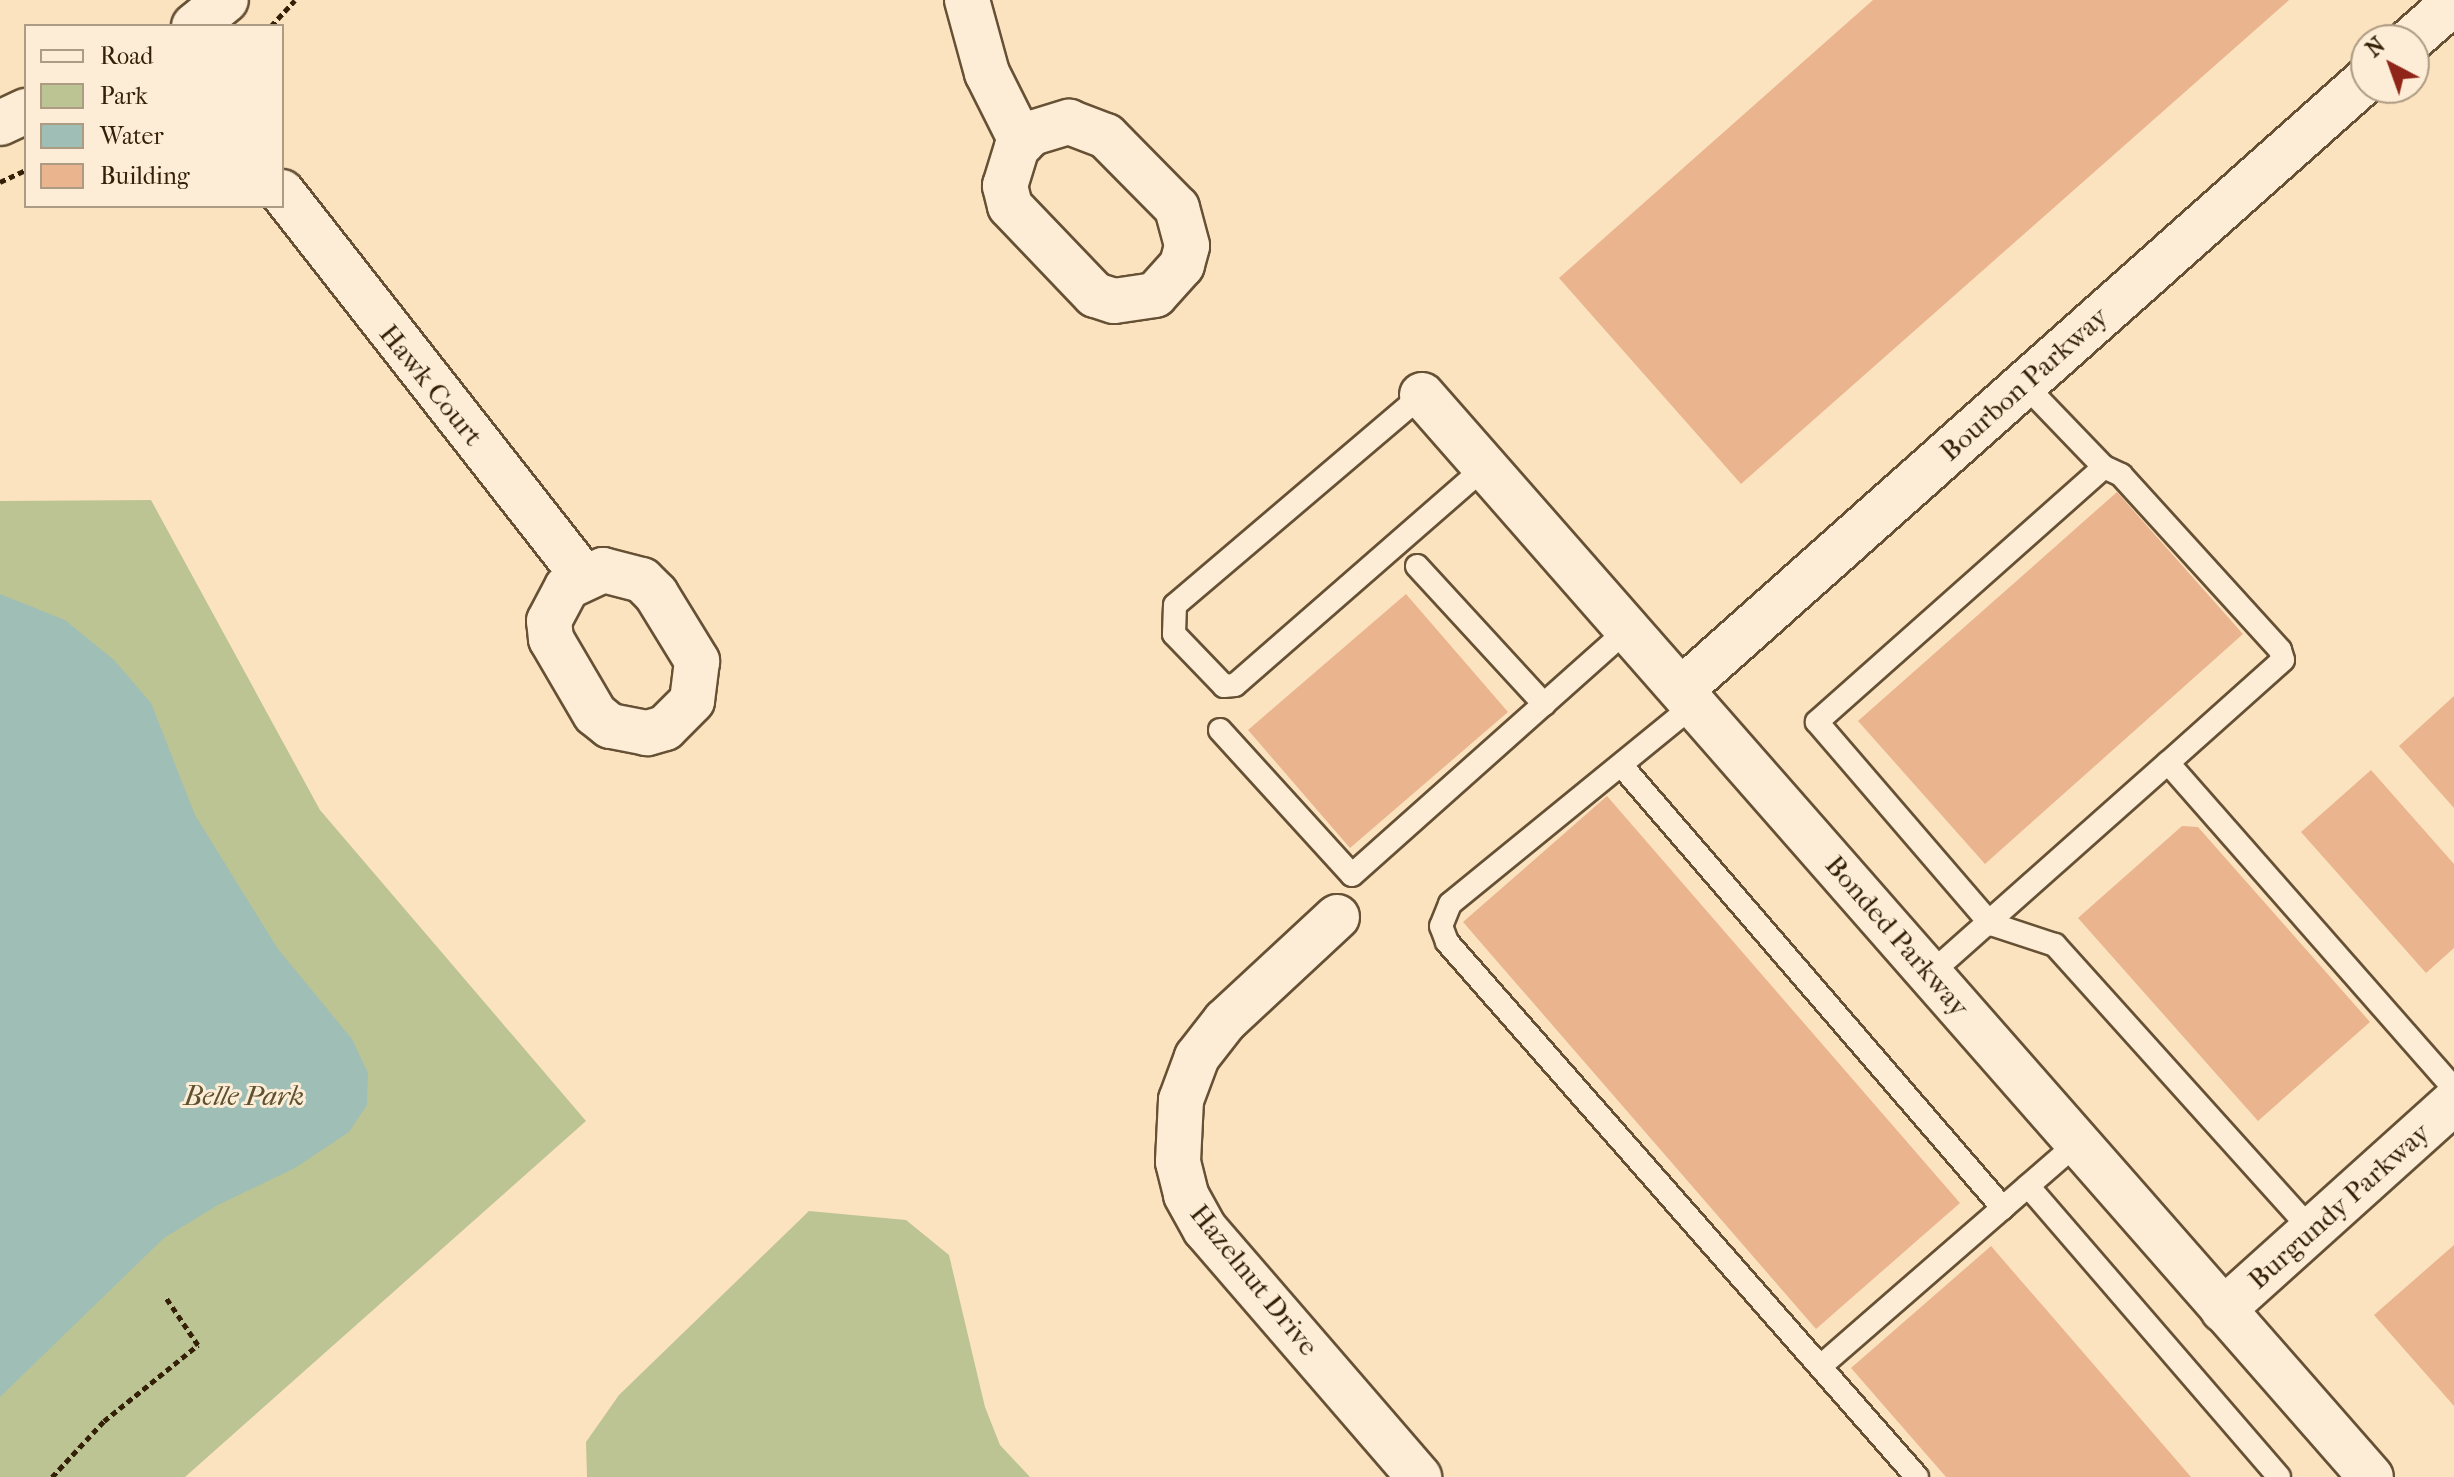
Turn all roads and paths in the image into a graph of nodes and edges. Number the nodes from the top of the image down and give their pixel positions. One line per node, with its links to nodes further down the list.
1 (226, 0): 5 (street)
2 (295, 0): 6 (path)
3 (967, 0): 11 (street)
4 (2454, 2): 7 (street)
5 (196, 24)
6 (273, 24)
7 (2429, 24)
8 (2350, 94): 15 (street, Bourbon Parkway)
9 (24, 112): 10 (street)
10 (0, 123)
11 (1022, 143)
12 (24, 171): 13 (path)
13 (0, 182)
14 (284, 195): 20 (street, Hawk Court)
15 (2024, 384): 18 (lane); 22 (street, Bourbon Parkway)
16 (1422, 395): 17 (street, Bonded Parkway); 17 (lane)
17 (1485, 467): 21 (street, Bonded Parkway)
18 (2104, 467): 25 (lane); 28 (lane)
19 (1417, 566): 23 (lane)
20 (583, 576)
21 (1628, 629): 22 (street, Bonded Parkway); 23 (lane)
22 (1688, 696): 26 (lane); 29 (street, Bonded Parkway)
23 (1544, 704): 24 (lane)
24 (1220, 730)
25 (2168, 763): 28 (lane); 30 (lane)
26 (1621, 765): 34 (lane); 38 (lane)
27 (1337, 917): 40 (street, Hazelnut Drive)
28 (1991, 924): 29 (lane); 35 (lane)
29 (1930, 974): 32 (street, Bonded Parkway)
30 (2454, 1088)
31 (2454, 1102): 35 (street, Burgundy Parkway)
32 (2077, 1143): 33 (lane); 37 (street, Bonded Parkway)
33 (2028, 1186): 34 (lane); 42 (lane)
34 (2003, 1208): 38 (lane)
35 (2312, 1230): 37 (street, Burgundy Parkway)
36 (165, 1296): 39 (path)
37 (2223, 1310): 43 (street, Bonded Parkway)
38 (1822, 1365): 41 (lane)
39 (52, 1477)
40 (1419, 1477)
41 (1917, 1477)
42 (2279, 1477)
43 (2371, 1477)

